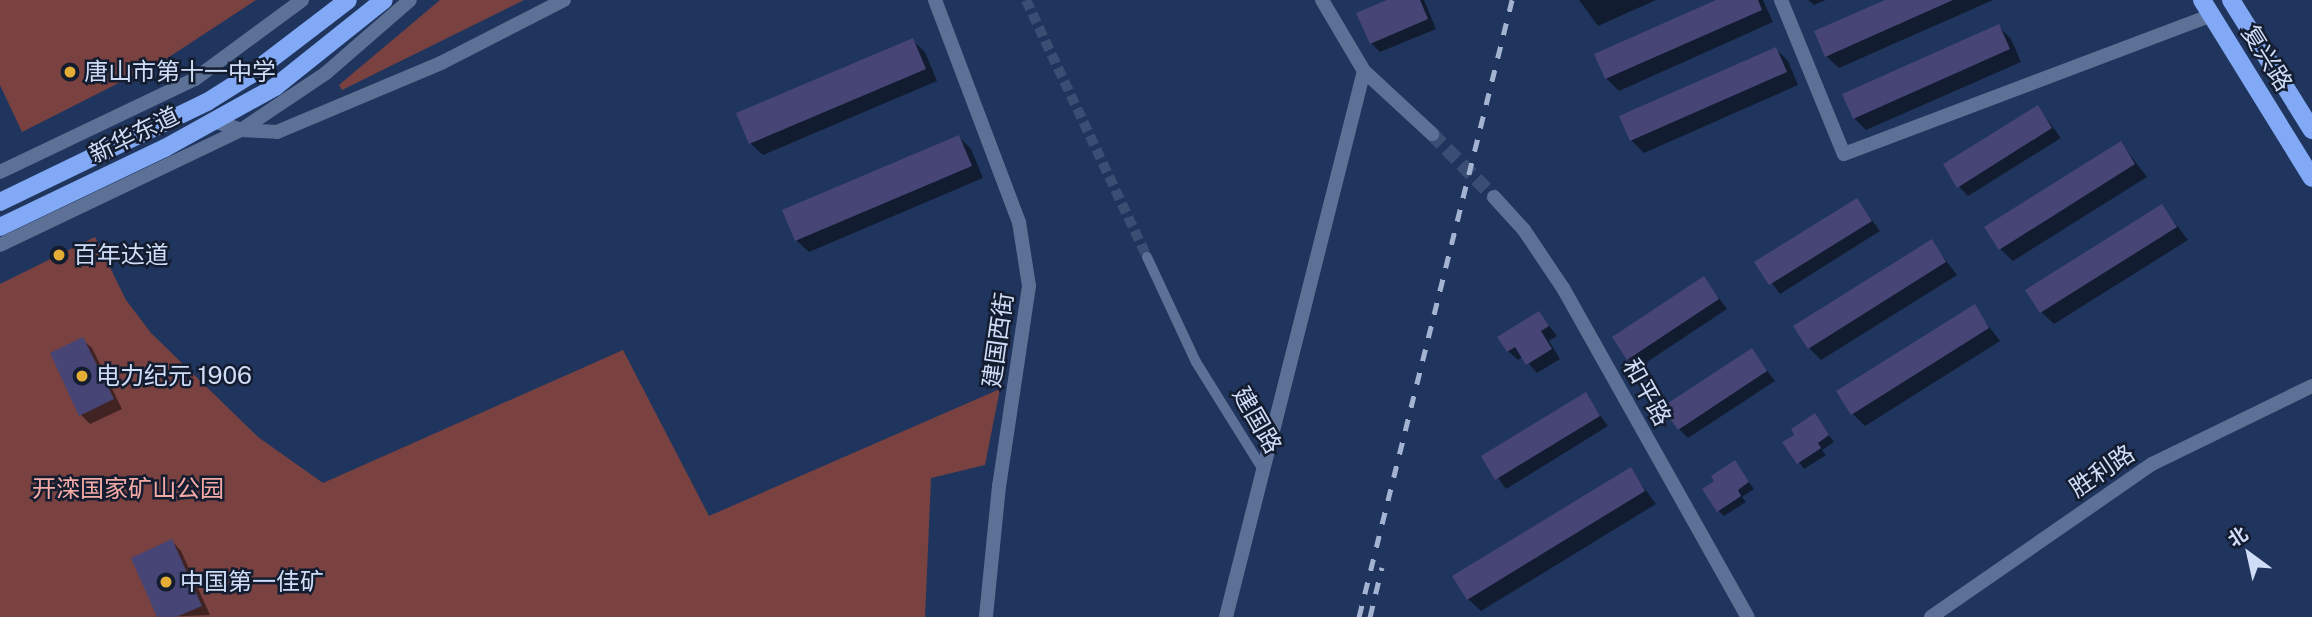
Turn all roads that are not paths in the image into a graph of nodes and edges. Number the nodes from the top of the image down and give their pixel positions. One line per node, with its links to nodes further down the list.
1 (302, 0): 16 (street)
2 (348, 0): 19 (main road, 新华东道)
3 (384, 0): 12 (main road, 新华东道)
4 (410, 0): 13 (street)
5 (564, 0): 13 (street)
6 (935, 0): 25 (street, 建国西街)
7 (1322, 0): 11 (street)
8 (1782, 0): 10 (street)
9 (2231, 0): 14 (main road, 复兴路)
10 (2206, 8): 17 (main road, 复兴路)
11 (1364, 71): 15 (street); 24 (street)
12 (217, 122): 13 (street); 20 (main road, 新华东道)
13 (241, 130): 21 (street)
14 (2312, 130)
15 (1432, 134)
16 (0, 172)
17 (2312, 178)
18 (1493, 197): 27 (street, 和平路)
19 (0, 202)
20 (0, 227)
21 (0, 245)
22 (1147, 257): 24 (street, 建国路)
23 (2312, 386): 28 (street, 胜利路)
24 (1262, 468): 26 (street, 建国路)
25 (986, 617)
26 (1226, 617)
27 (1748, 617)
28 (1931, 617)

